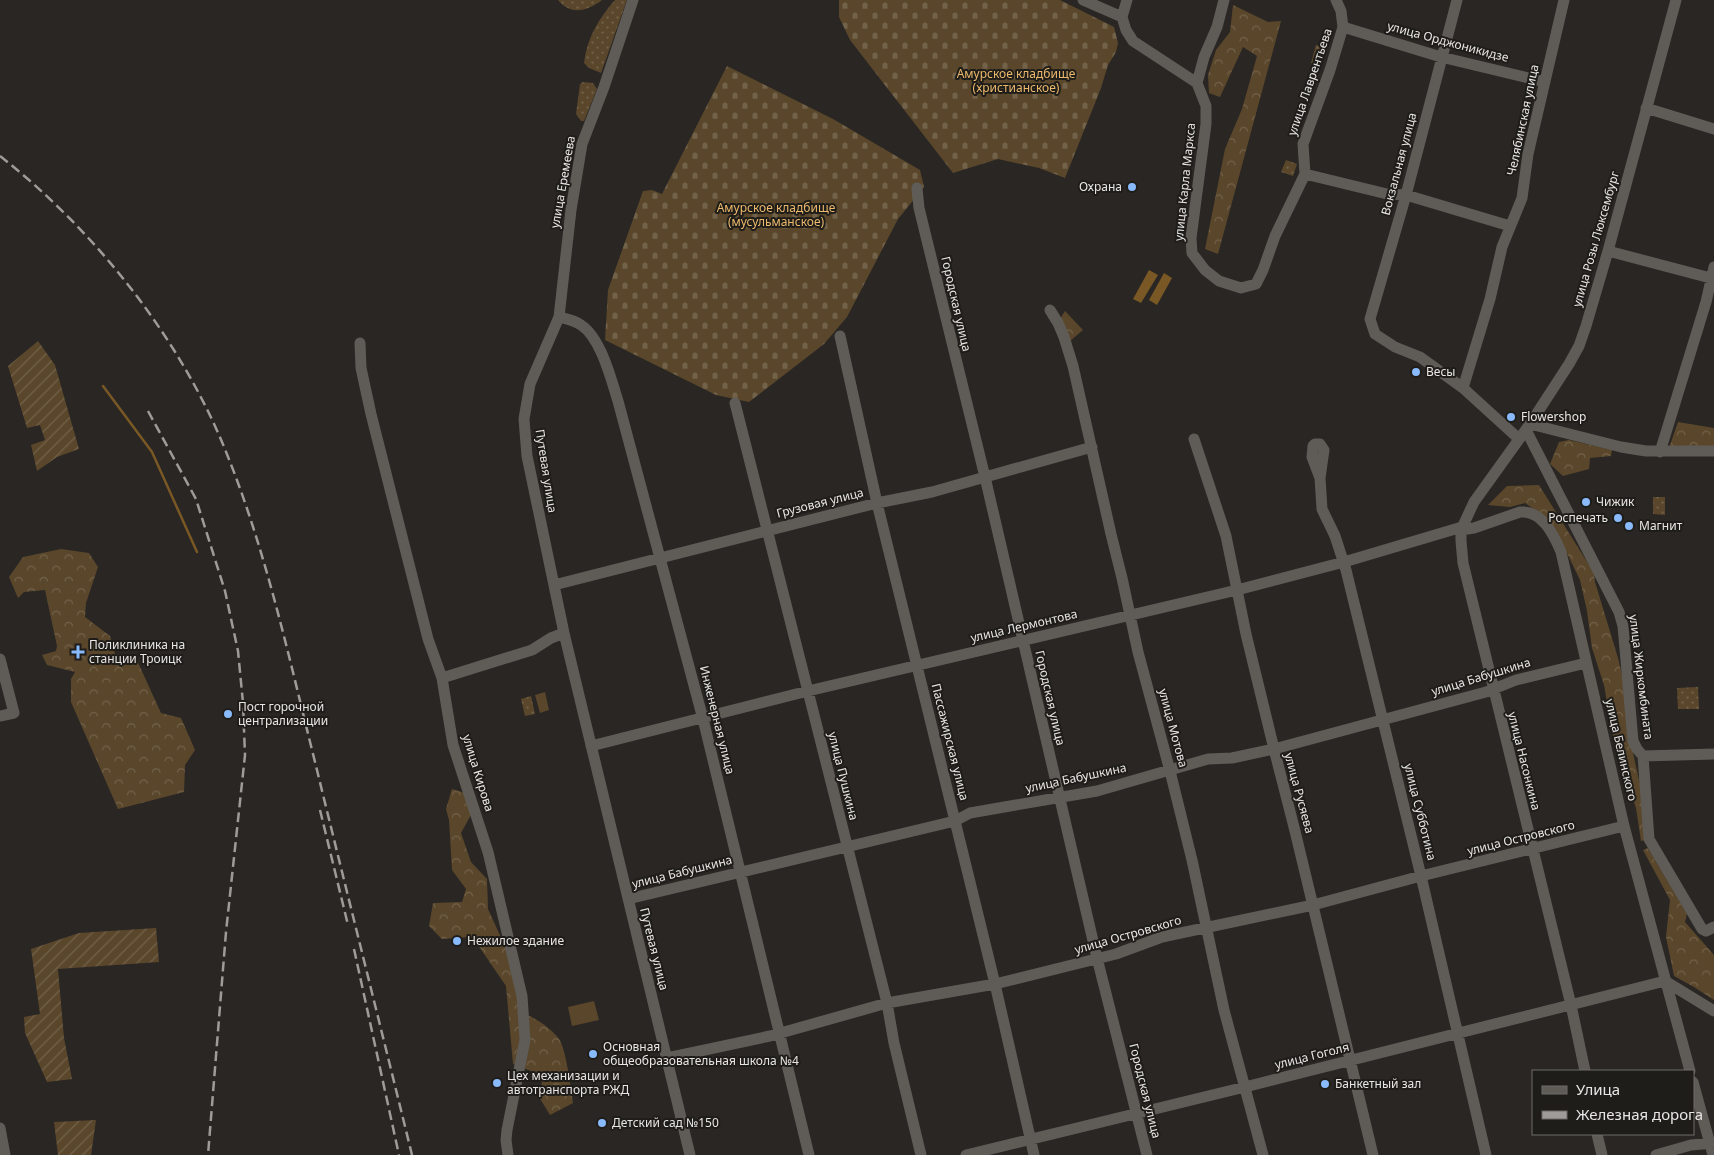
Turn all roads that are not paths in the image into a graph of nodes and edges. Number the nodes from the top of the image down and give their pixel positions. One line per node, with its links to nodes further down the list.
1 (633, 0): 24 (street, улица Еремеева)
2 (1084, 0): 9 (street)
3 (1127, 0): 9 (street)
4 (1224, 0): 12 (street)
5 (1336, 0): 10 (street, улица Лаврентьева)
6 (1457, 0): 11 (street, Вокзальная улица)
7 (1564, 0): 13 (street, Челябинская улица)
8 (1676, 0): 14 (street, улица Розы Люксембург)
9 (1122, 17): 12 (street)
10 (1343, 27): 11 (street, улица Орджоникидзе); 16 (street, улица Лаврентьева)
11 (1441, 57): 13 (street, улица Орджоникидзе); 18 (street, Вокзальная улица)
12 (1197, 82): 22 (street, улица Карла Маркса)
13 (1546, 82): 19 (street, Челябинская улица)
14 (1646, 108): 15 (street); 20 (street, улица Розы Люксембург)
15 (1714, 128)
16 (1305, 174): 18 (street); 22 (street, улица Лаврентьева)
17 (917, 188): 35 (street, Городская улица)
18 (1406, 195): 19 (street); 27 (street, Вокзальная улица)
19 (1510, 226): 27 (street, Челябинская улица)
20 (1608, 251): 21 (street); 29 (street, улица Розы Люксембург)
21 (1713, 274): 33 (street)
22 (1256, 284)
23 (1050, 310): 31 (street, улица Мотова)
24 (559, 317): 40 (street, Инженерная улица); 42 (street, Путевая улица)
25 (840, 336): 37 (street, Пассажирская улица)
26 (360, 343): 50 (street, улица Кирова)
27 (1463, 388): 29 (street)
28 (735, 403): 39 (street, улица Пушкина)
29 (1525, 431): 33 (street); 34 (street, улица Розы Люксембург); 59 (street, улица Жиркомбината)
30 (1194, 439): 43 (street, улица Русяева)
31 (1092, 447): 35 (street, Грузовая улица); 44 (street, улица Мотова)
32 (1714, 451): 33 (street)
33 (1660, 452)
34 (1500, 465): 38 (street, улица Насонкина)
35 (984, 477): 37 (street, Грузовая улица); 46 (street, Городская улица)
36 (1320, 478): 41 (street, улица Субботина)
37 (877, 503): 39 (street, Грузовая улица); 49 (street, Пассажирская улица)
38 (1462, 529): 41 (street, улица Лермонтова); 48 (street, улица Белинского); 51 (street, улица Насонкина)
39 (767, 531): 40 (street, Грузовая улица); 52 (street, улица Пушкина)
40 (660, 559): 42 (street, Грузовая улица); 54 (street, Инженерная улица)
41 (1344, 562): 43 (street, улица Лермонтова); 55 (street, улица Субботина)
42 (554, 585): 45 (street, Путевая улица)
43 (1237, 590): 44 (street, улица Лермонтова); 57 (street, улица Русяева)
44 (1131, 616): 46 (street, улица Лермонтова); 60 (street, улица Мотова)
45 (564, 634): 50 (street); 56 (street, Путевая улица)
46 (1023, 640): 49 (street, улица Лермонтова); 61 (street, Городская улица)
47 (0, 659): 53 (street)
48 (1586, 663): 51 (street, улица Бабушкина); 63 (street, улица Белинского)
49 (916, 666): 52 (street, улица Лермонтова); 62 (street, Пассажирская улица)
50 (442, 678): 92 (street, улица Кирова)
51 (1493, 688): 55 (street, улица Бабушкина); 65 (street, улица Насонкина)
52 (808, 691): 54 (street, улица Лермонтова); 64 (street, улица Пушкина)
53 (0, 716)
54 (703, 719): 56 (street, улица Лермонтова); 66 (street, Инженерная улица)
55 (1383, 719): 57 (street, улица Бабушкина); 67 (street, улица Субботина)
56 (591, 746): 68 (street, Путевая улица)
57 (1274, 748): 60 (street, улица Бабушкина); 69 (street, улица Русяева)
58 (1714, 754): 59 (street, улица Жиркомбината)
59 (1643, 756): 70 (street)
60 (1170, 771): 61 (street, улица Бабушкина); 71 (street, улица Мотова)
61 (1059, 796): 62 (street, улица Бабушкина); 72 (street, Городская улица)
62 (955, 821): 64 (street, улица Бабушкина); 74 (street, Пассажирская улица)
63 (1624, 826): 65 (street, улица Островского); 73 (street, улица Белинского)
64 (847, 848): 66 (street, улица Бабушкина); 75 (street, улица Пушкина)
65 (1532, 849): 67 (street, улица Островского); 76 (street, улица Насонкина)
66 (740, 872): 68 (street, улица Бабушкина); 78 (street, Инженерная улица)
67 (1421, 876): 69 (street, улица Островского); 79 (street, улица Субботина)
68 (628, 899): 80 (street, Путевая улица)
69 (1313, 905): 71 (street, улица Островского); 81 (street, улица Русяева)
70 (1714, 927)
71 (1208, 928): 72 (street, улица Островского); 85 (street, улица Мотова)
72 (1097, 958): 74 (street, улица Островского); 86 (street, Городская улица)
73 (1665, 981): 76 (street, улица Гоголя); 77 (street); 83 (street, улица Белинского)
74 (995, 984): 75 (street, улица Островского); 89 (street, Пассажирская улица)
75 (887, 1003): 78 (street, улица Островского); 95 (street, улица Пушкина)
76 (1571, 1005): 79 (street, улица Гоголя); 82 (street, улица Насонкина)
77 (1714, 1011)
78 (778, 1032): 80 (street, улица Островского); 94 (street, Инженерная улица)
79 (1457, 1034): 81 (street, улица Гоголя); 101 (street, улица Субботина)
80 (667, 1058): 93 (street, Путевая улица)
81 (1350, 1060): 85 (street, улица Гоголя); 100 (street, улица Русяева)
82 (1584, 1070)
83 (1690, 1070)
84 (1694, 1085): 90 (street)
85 (1245, 1087): 86 (street, улица Гоголя); 99 (street, улица Мотова)
86 (1136, 1113): 89 (street, улица Гоголя); 98 (street, Городская улица)
87 (0, 1128): 91 (street)
88 (1597, 1135): 102 (street)
89 (1030, 1139): 96 (street, улица Гоголя); 97 (street, Пассажирская улица)
90 (1712, 1143): 103 (street); 104 (street)
91 (5, 1155)
92 (508, 1155)
93 (690, 1155)
94 (809, 1155)
95 (921, 1155)
96 (966, 1155)
97 (1034, 1155)
98 (1147, 1155)
99 (1263, 1155)
100 (1373, 1155)
101 (1486, 1155)
102 (1602, 1155)
103 (1656, 1155)
104 (1713, 1155)

